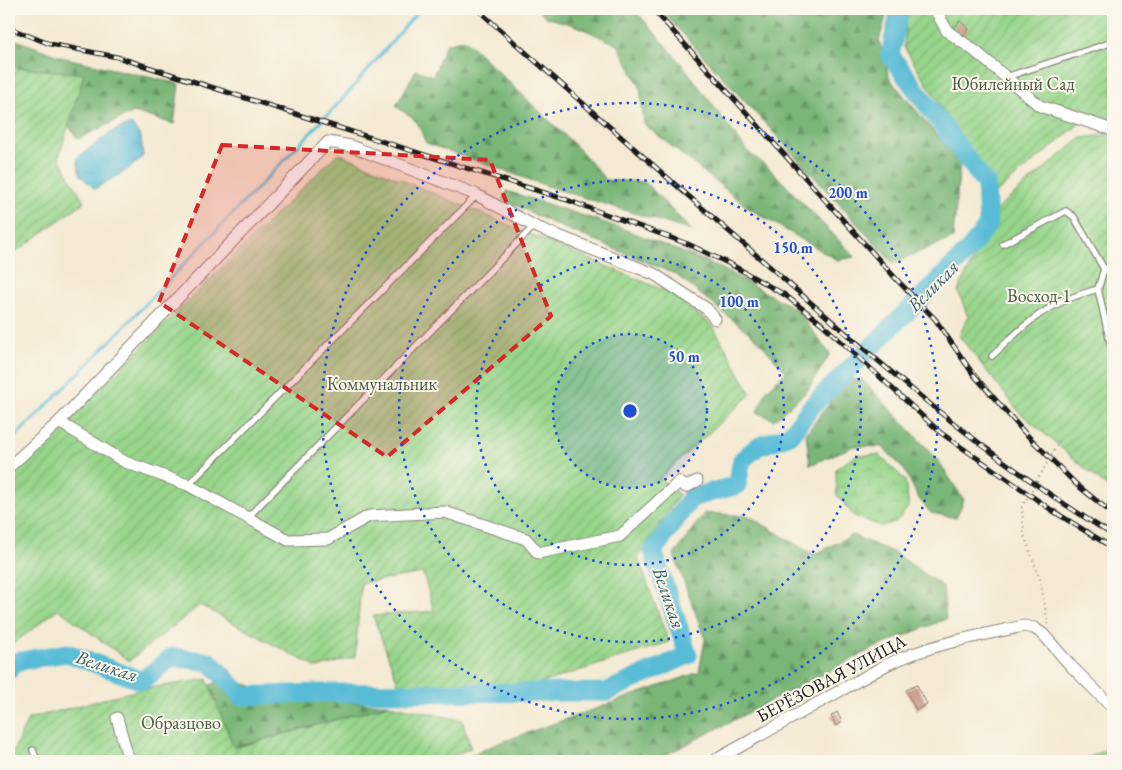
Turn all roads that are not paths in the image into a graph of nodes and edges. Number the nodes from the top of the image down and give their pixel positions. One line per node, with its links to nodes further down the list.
1 (937, 9): 3 (street)
2 (1113, 42): 3 (lane)
3 (1006, 78): 4 (street)
4 (1113, 130)
5 (478, 195): 6 (street); 14 (street); 17 (lane)
6 (534, 226): 11 (street); 18 (lane)
7 (1003, 244): 9 (lane)
8 (1113, 267): 9 (lane)
9 (1104, 269): 10 (lane)
10 (1098, 289): 12 (lane); 13 (lane)
11 (715, 319)
12 (992, 356)
13 (1113, 356)
14 (58, 422): 15 (street); 17 (street)
15 (9, 467)
16 (697, 481): 18 (street)
17 (188, 485): 18 (street)
18 (248, 517)
19 (1113, 708): 24 (street, БЕРЁЗОВАЯ УЛИЦА)
20 (117, 718): 23 (street)
21 (32, 750): 22 (lane)
22 (36, 761)
23 (129, 761)
24 (714, 761)

